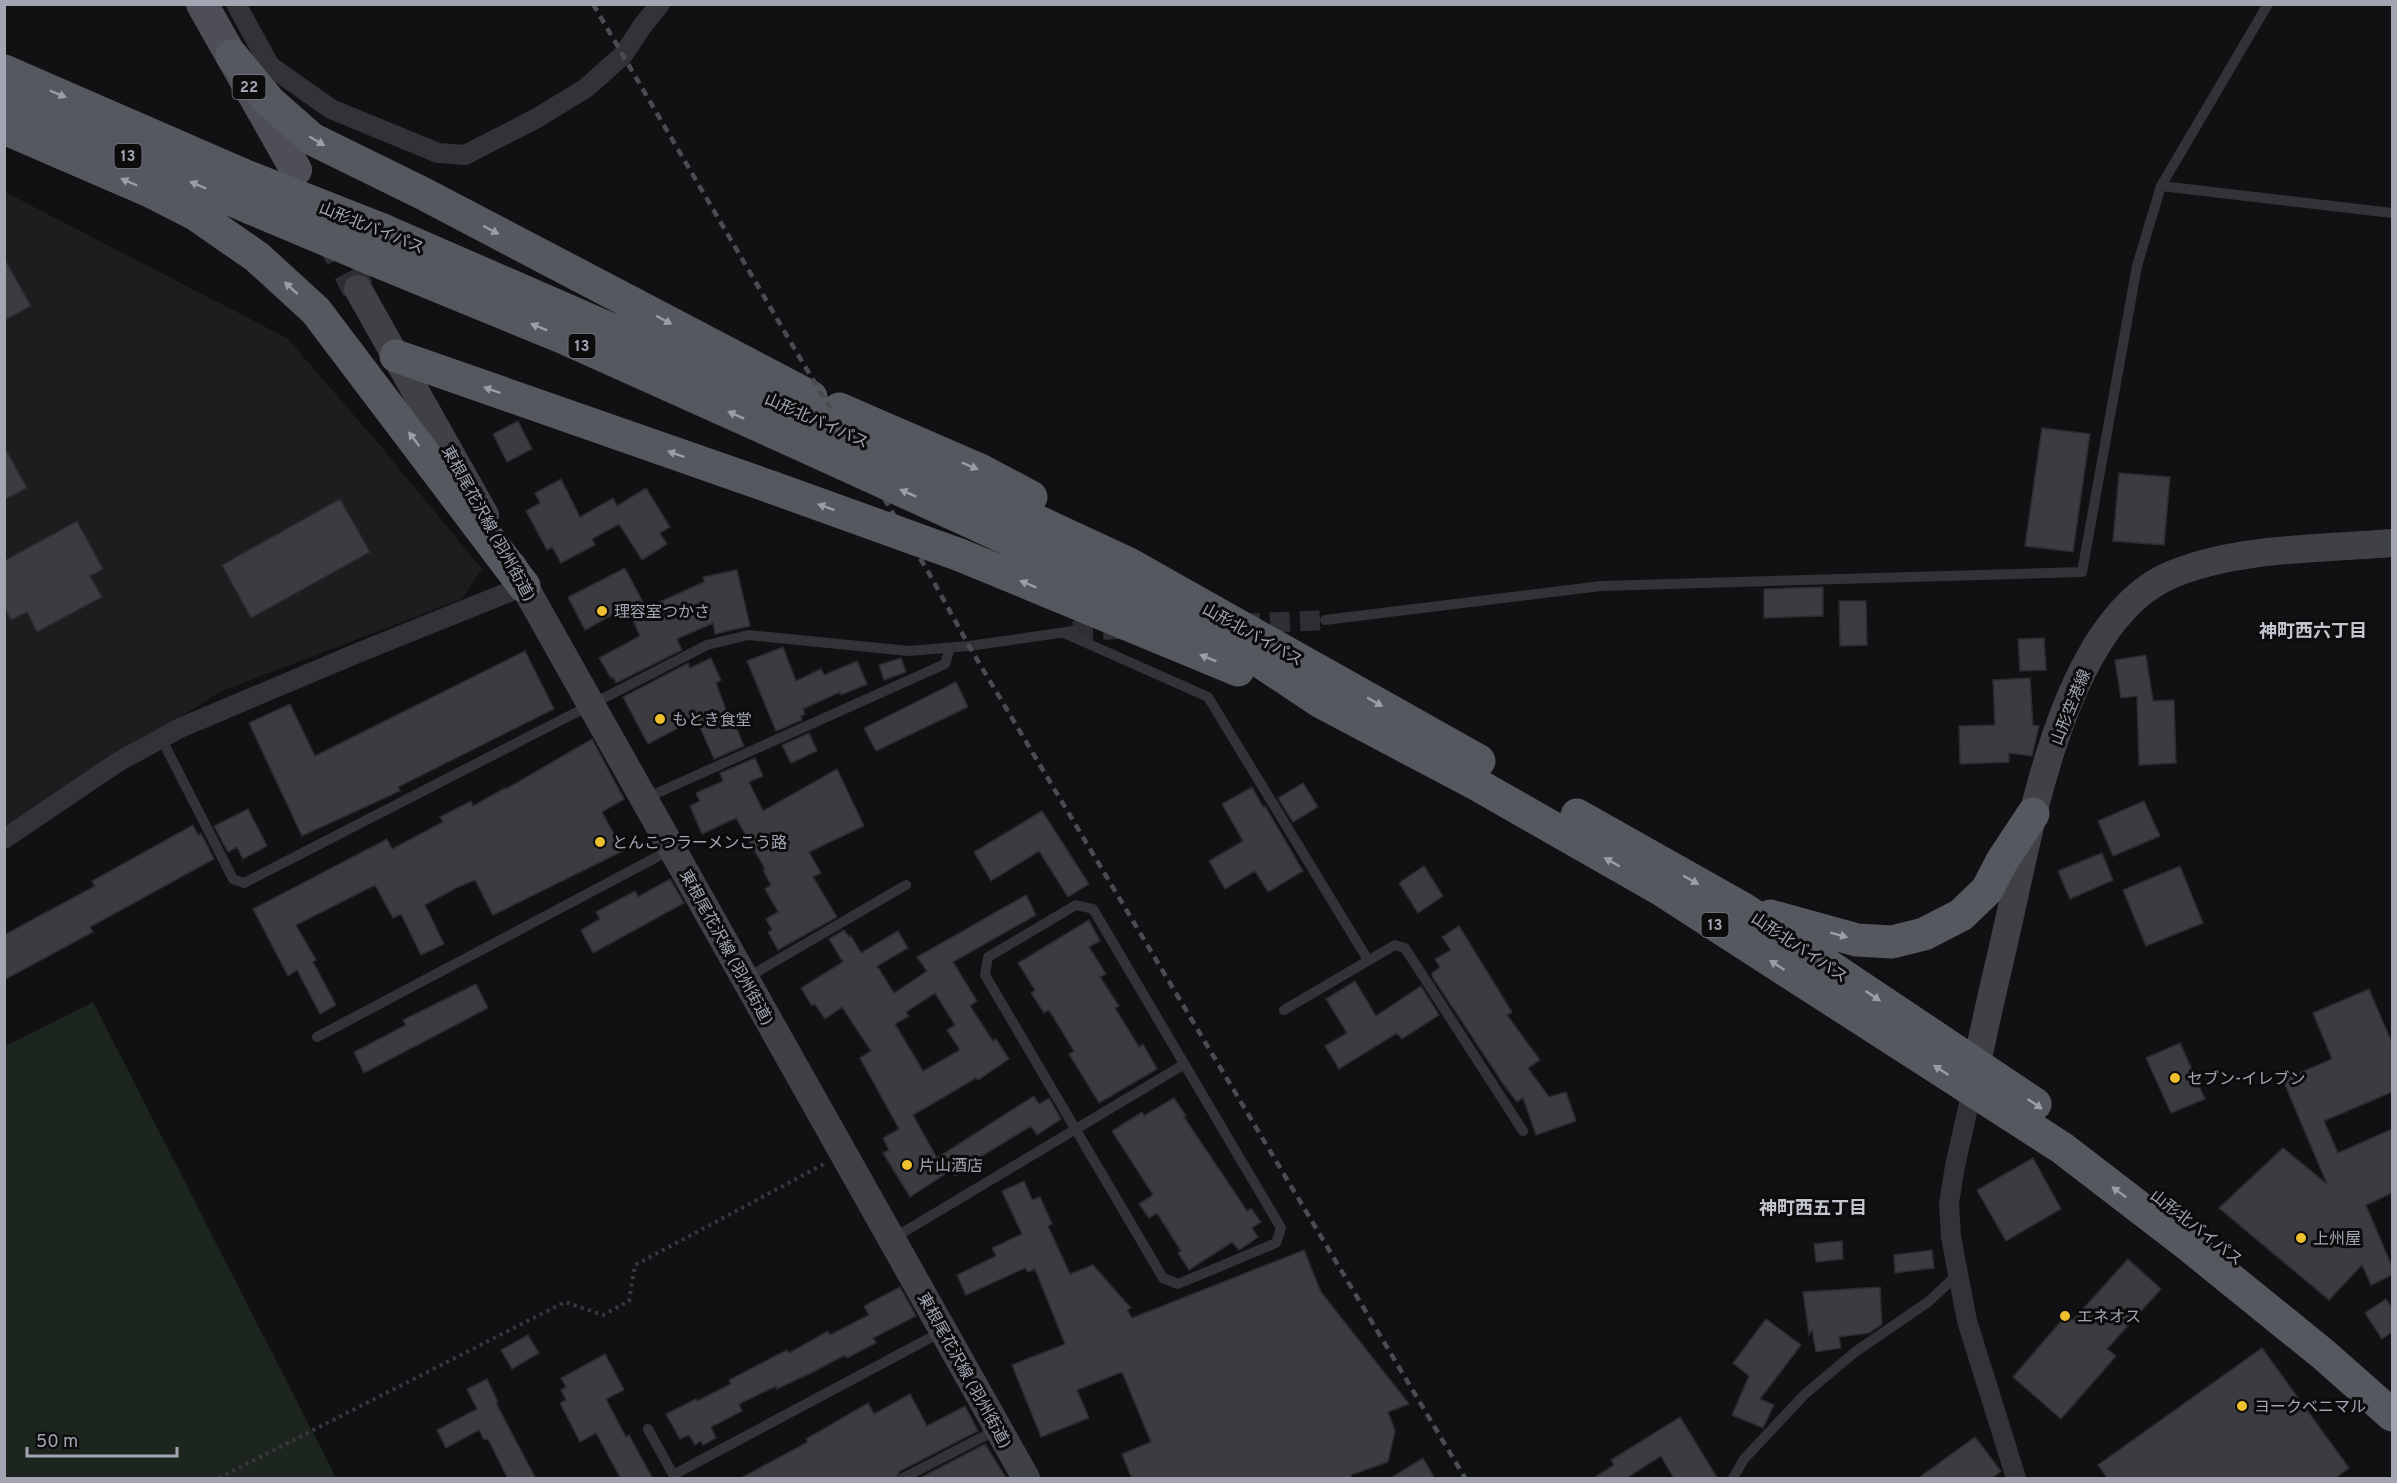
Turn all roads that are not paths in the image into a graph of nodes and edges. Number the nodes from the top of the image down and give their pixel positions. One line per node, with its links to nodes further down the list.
1 (202, 4): 5 (main road, 22)
2 (236, 4): 3 (street)
3 (660, 4)
4 (2268, 4): 10 (lane)
5 (232, 56): 9 (main road, 22); 15 (highway, one-way to 15)
6 (4, 71): 12 (highway, 山形北バイパス / 13, one-way to 12, bridge)
7 (4, 103): 12 (highway, 山形北バイパス / 13, one-way to 7, bridge)
8 (4, 128): 18 (highway, one-way to 8)
9 (296, 170)
10 (2161, 186): 11 (lane); 19 (lane)
11 (2392, 213)
12 (377, 245): 15 (highway, 山形北バイパス / 13); 16 (highway, 山形北バイパス / 13, one-way to 12, bridge)
13 (358, 289): 14 (main road, 東根尾花沢線 (羽州街道))
14 (396, 356): 18 (main road, 東根尾花沢線 (羽州街道)); 21 (highway, one-way to 14, bridge)
15 (810, 403): 16 (highway, 山形北バイパス / 13, bridge); 21 (highway, one-way to 21)
16 (985, 512): 21 (highway, 山形北バイパス / 13)
17 (2392, 543): 25 (main road, 山形空港線)
18 (524, 586): 22 (main road, 東根尾花沢線 (羽州街道)); 23 (street)
19 (1325, 620)
20 (950, 648): 22 (lane); 24 (lane); 30 (lane)
21 (1327, 691): 29 (highway, 山形北バイパス / 13, one-way to 29); 35 (highway, 山形北バイパス / 13, one-way to 21)
22 (591, 705): 23 (lane); 24 (main road, 東根尾花沢線 (羽州街道))
23 (161, 738): 26 (street)
24 (644, 799): 27 (main road, 東根尾花沢線 (羽州街道))
25 (2033, 814): 29 (highway, one-way to 25); 35 (main road, 山形空港線)
26 (4, 839)
27 (672, 849): 31 (main road, 東根尾花沢線 (羽州街道)); 33 (lane)
28 (906, 885): 31 (lane)
29 (1742, 908): 35 (highway, 山形北バイパス / 13, one-way to 35)
30 (1368, 960): 32 (lane); 37 (lane)
31 (745, 979): 38 (main road, 東根尾花沢線 (羽州街道))
32 (1284, 1010)
33 (317, 1037)
34 (1184, 1065): 36 (lane); 36 (lane); 36 (lane)
35 (1975, 1077): 39 (street); 41 (highway, 山形北バイパス / 13, one-way to 41); 42 (highway, 山形北バイパス / 13, one-way to 35)
36 (1076, 1129): 38 (lane)
37 (1523, 1131)
38 (892, 1239): 40 (main road, 東根尾花沢線 (羽州街道))
39 (1957, 1275): 48 (lane); 49 (street)
40 (943, 1331): 43 (main road, 東根尾花沢線 (羽州街道)); 45 (lane)
41 (2392, 1390)
42 (2392, 1415)
43 (998, 1428): 46 (lane); 47 (main road, 東根尾花沢線 (羽州街道))
44 (648, 1429): 45 (lane)
45 (674, 1477)
46 (903, 1479)
47 (1026, 1479)
48 (1733, 1479)
49 (2016, 1479)

